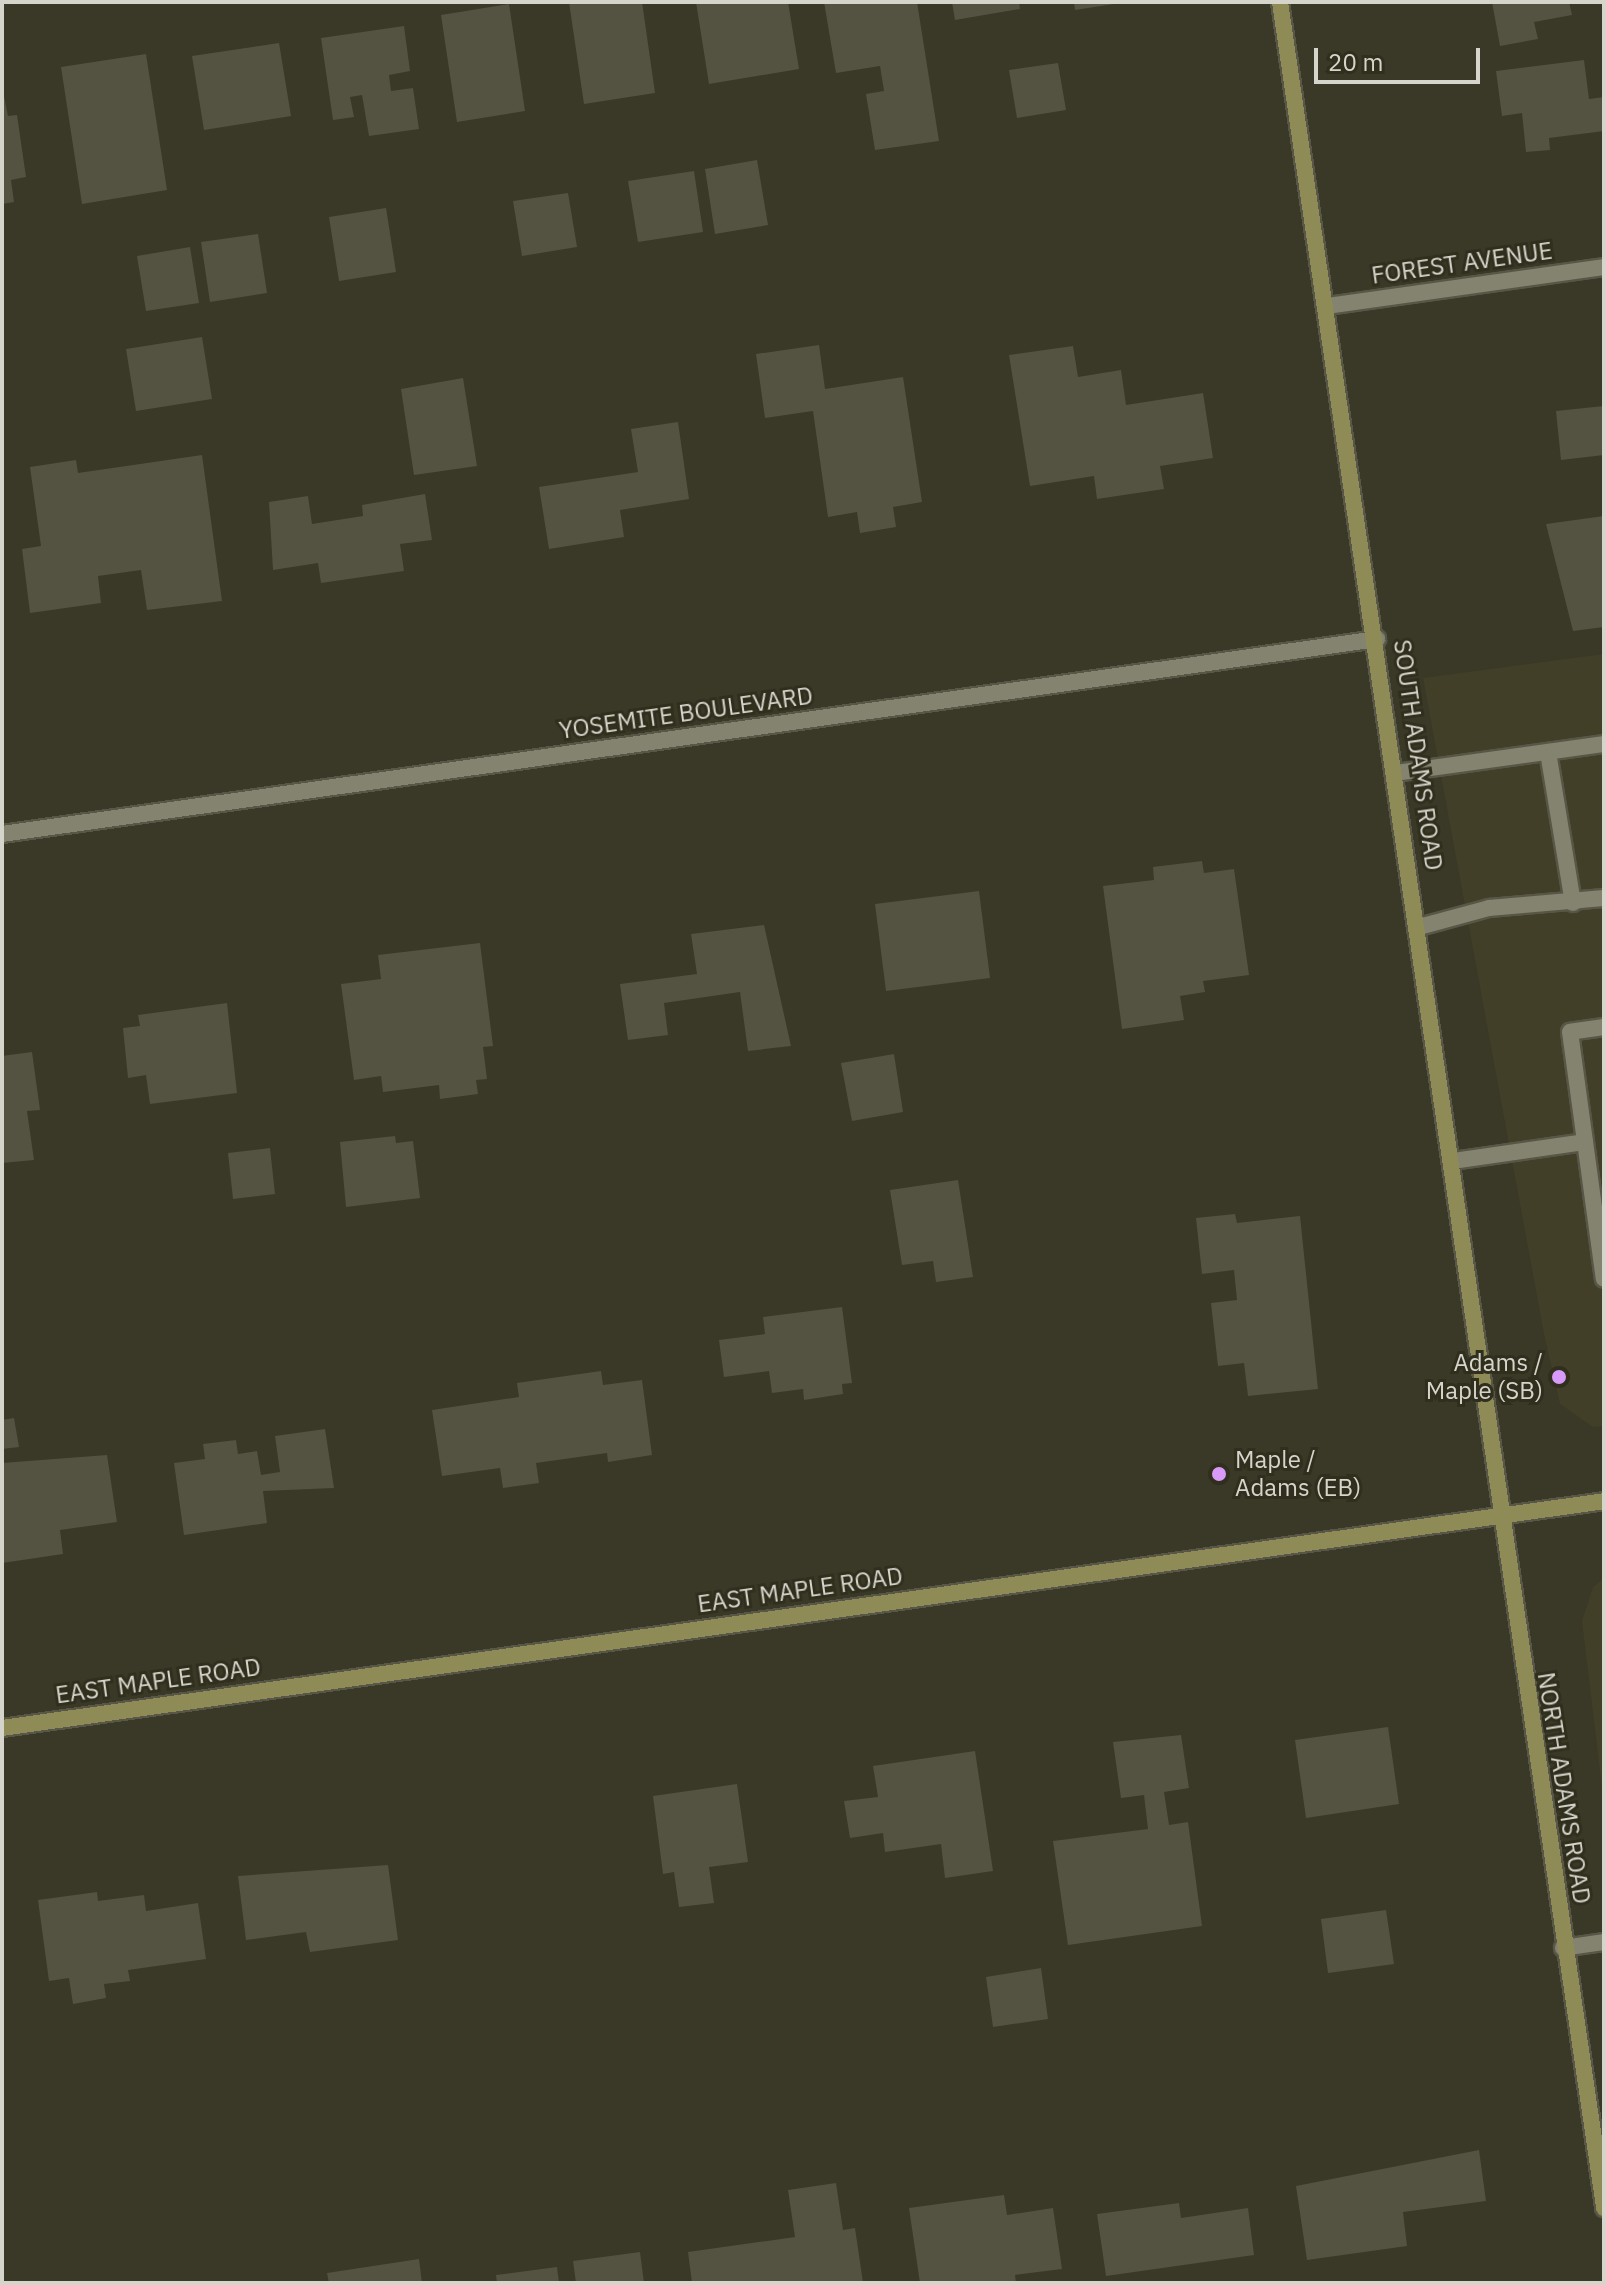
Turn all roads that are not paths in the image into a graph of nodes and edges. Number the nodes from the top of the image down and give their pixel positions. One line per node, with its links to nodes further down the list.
1 (1280, 2): 3 (main road, SOUTH ADAMS ROAD)
2 (1604, 267): 3 (street, FOREST AVENUE)
3 (1327, 306): 4 (main road, SOUTH ADAMS ROAD)
4 (1377, 639): 7 (main road, SOUTH ADAMS ROAD); 8 (street, YOSEMITE BOULEVARD)
5 (1604, 744): 6 (street)
6 (1548, 752): 7 (street); 10 (street)
7 (1395, 773): 11 (main road, SOUTH ADAMS ROAD)
8 (2, 834)
9 (1604, 898): 10 (street)
10 (1573, 903): 11 (street)
11 (1419, 927): 14 (main road, SOUTH ADAMS ROAD)
12 (1604, 1027): 13 (street)
13 (1585, 1142): 14 (street); 15 (street)
14 (1453, 1161): 17 (main road, SOUTH ADAMS ROAD)
15 (1604, 1279)
16 (1604, 1501): 17 (main road, EAST MAPLE ROAD)
17 (1502, 1516): 18 (main road, EAST MAPLE ROAD); 20 (main road, NORTH ADAMS ROAD)
18 (2, 1728)
19 (1604, 1942): 20 (street)
20 (1563, 1948): 21 (main road, NORTH ADAMS ROAD)
21 (1604, 2208)

